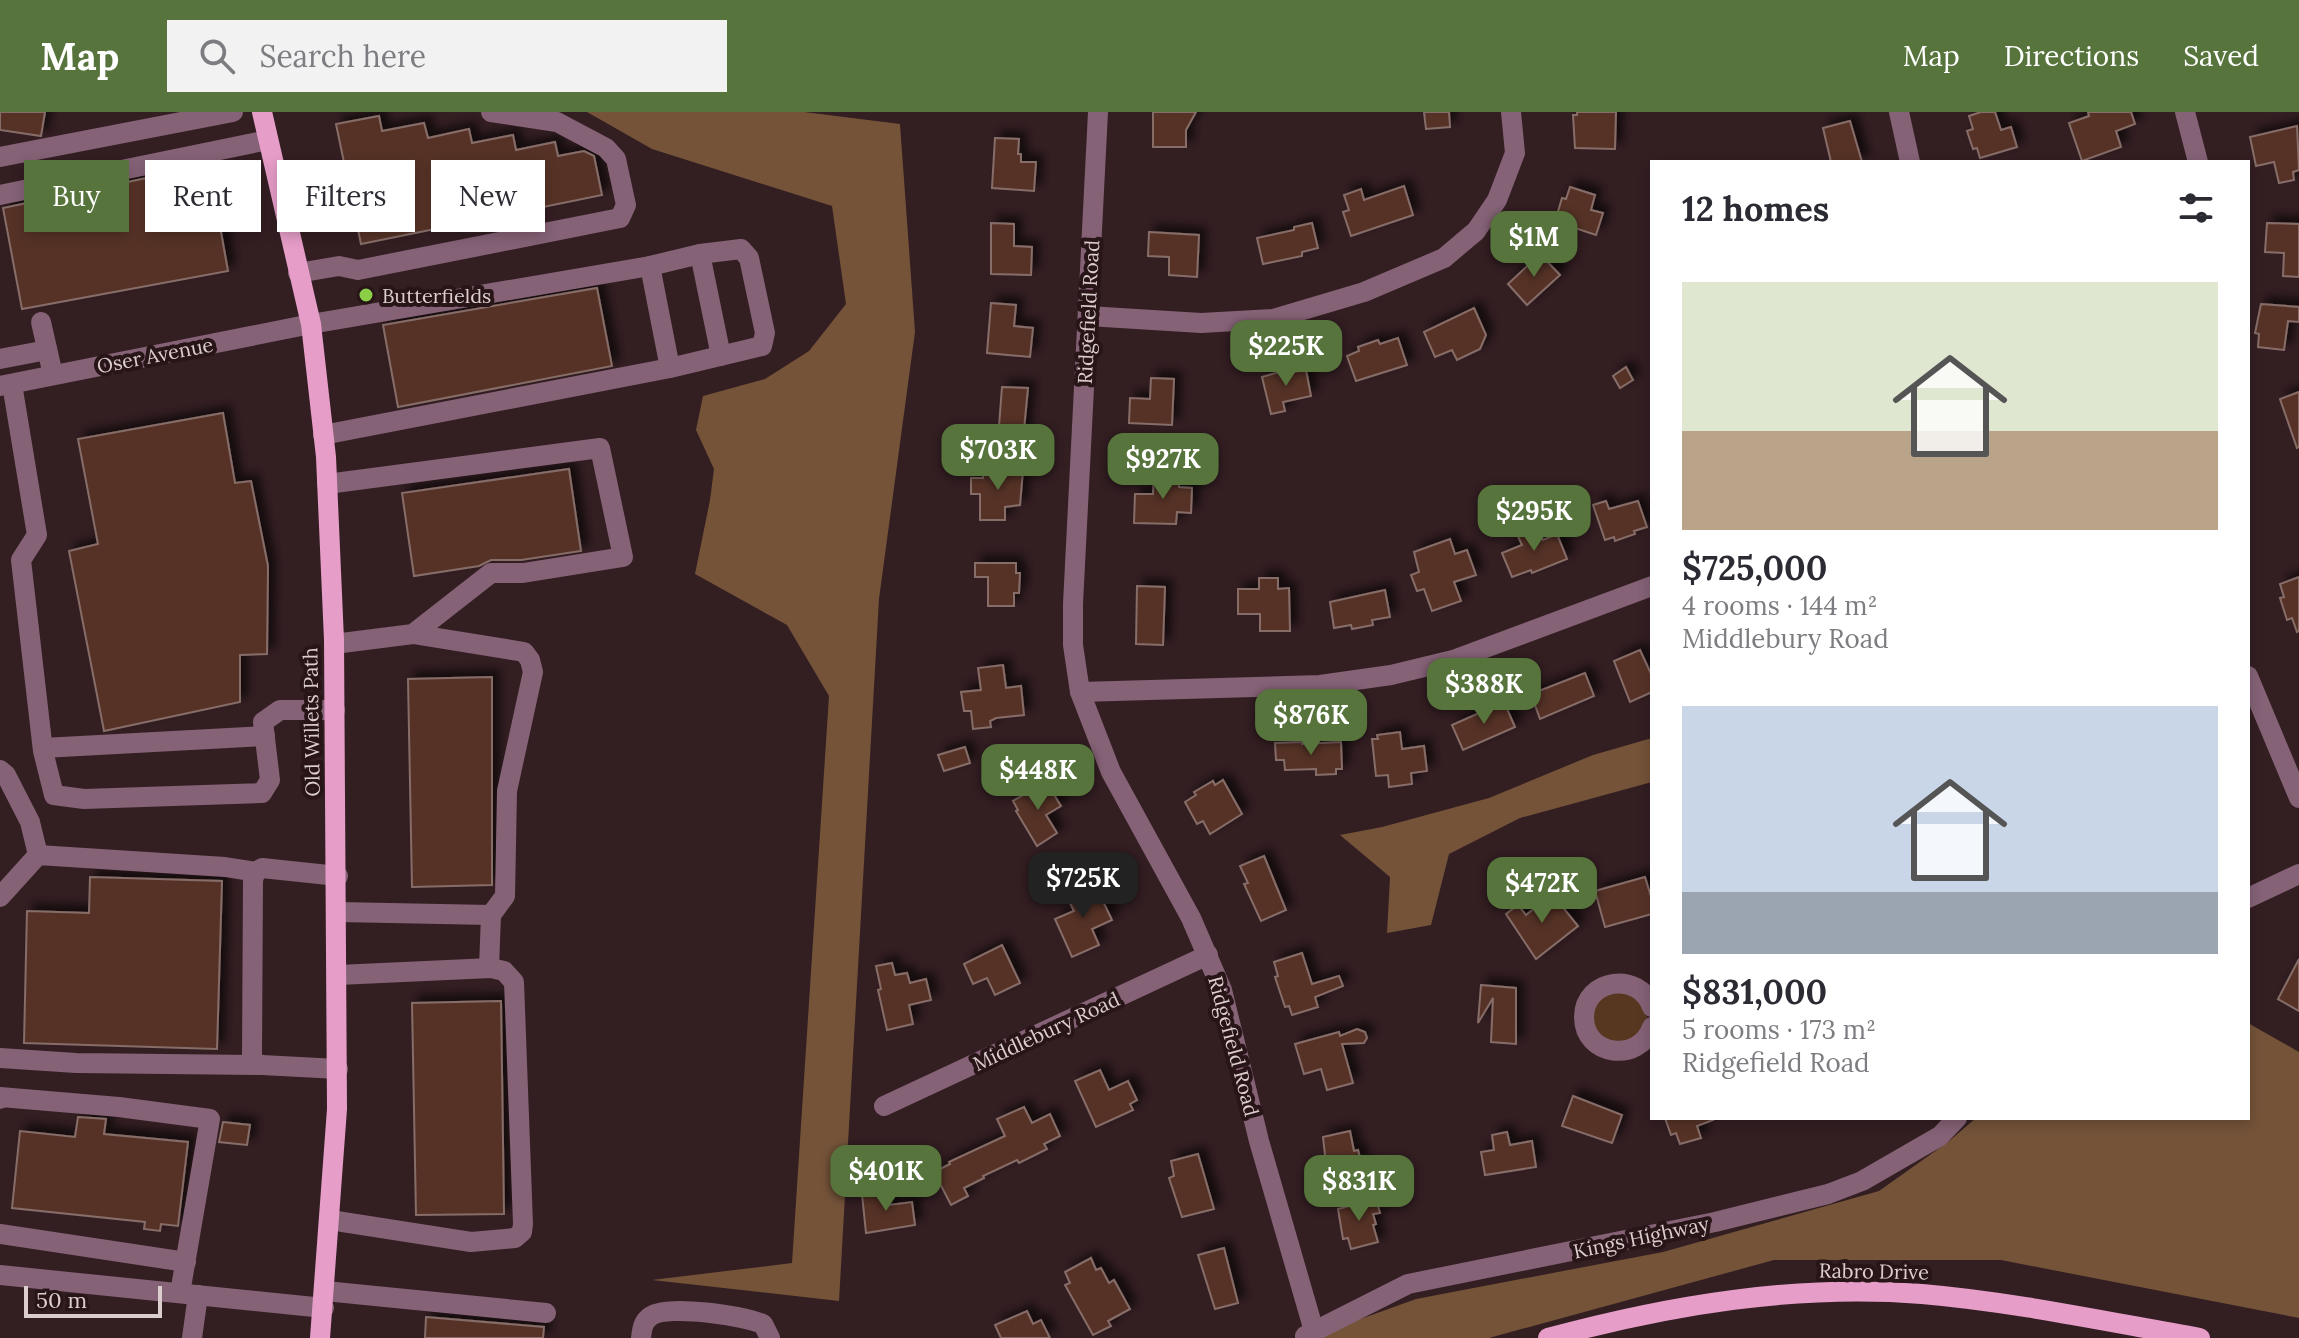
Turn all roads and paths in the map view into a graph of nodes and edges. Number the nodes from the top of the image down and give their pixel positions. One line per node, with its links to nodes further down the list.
1 (233, 112): 9 (street)
2 (262, 112): 8 (main road, Old Willets Path)
3 (491, 112): 15 (street)
4 (1098, 112): 16 (street, Ridgefield Road)
5 (1511, 112): 16 (street)
6 (1899, 112): 10 (street)
7 (2185, 112): 11 (street)
8 (268, 140): 12 (street); 15 (main road, Old Willets Path)
9 (0, 157)
10 (1910, 160)
11 (2197, 160)
12 (0, 195)
13 (700, 254): 14 (street, Oser Avenue); 20 (street); 20 (street, Oser Avenue)
14 (650, 266): 18 (street, Oser Avenue); 22 (street)
15 (298, 273): 18 (main road, Old Willets Path)
16 (1088, 316): 31 (street, Ridgefield Road)
17 (41, 322): 19 (street)
18 (311, 324): 23 (street, Oser Avenue); 25 (main road, Old Willets Path)
19 (47, 350): 21 (street); 23 (street)
20 (721, 356): 22 (street)
21 (0, 359)
22 (670, 368): 25 (street)
23 (53, 375): 24 (street, Oser Avenue)
24 (6, 385): 34 (street)
25 (323, 435): 26 (main road, Old Willets Path)
26 (327, 484): 28 (street); 29 (main road, Old Willets Path)
27 (1650, 587): 31 (street)
28 (413, 634): 29 (street); 44 (street)
29 (334, 644): 32 (main road, Old Willets Path)
30 (2250, 681): 36 (street)
31 (1080, 692): 45 (street, Ridgefield Road)
32 (335, 710): 33 (street); 40 (main road, Old Willets Path)
33 (265, 736): 34 (street); 34 (street)
34 (43, 748)
35 (0, 770): 37 (street)
36 (2299, 798)
37 (38, 855): 38 (street); 41 (street)
38 (256, 872): 40 (street); 51 (street)
39 (2299, 874): 42 (street)
40 (338, 876): 43 (main road, Old Willets Path)
41 (0, 897)
42 (2250, 897)
43 (338, 912): 44 (street); 47 (main road, Old Willets Path)
44 (491, 915): 46 (street)
45 (1208, 955): 54 (street, Middlebury Road); 66 (street, Ridgefield Road)
46 (489, 968): 47 (street); 56 (street)
47 (338, 975): 52 (main road, Old Willets Path)
48 (1649, 996): 49 (street)
49 (1650, 1031)
50 (0, 1058): 51 (street)
51 (262, 1065): 52 (street)
52 (338, 1069): 56 (main road, Old Willets Path)
53 (0, 1099): 59 (street)
54 (884, 1106)
55 (1955, 1120): 66 (street, Kings Highway)
56 (330, 1220): 63 (main road, Old Willets Path)
57 (0, 1234): 58 (street)
58 (87, 1246): 59 (street); 61 (street)
59 (186, 1262): 62 (street)
60 (0, 1275): 61 (street)
61 (79, 1283): 62 (street)
62 (189, 1294): 63 (street); 68 (street)
63 (325, 1300): 64 (street); 69 (main road, Old Willets Path)
64 (546, 1313)
65 (1619, 1330): 67 (main road, Rabro Drive); 72 (main road, Rabro Drive)
66 (1308, 1335)
67 (2161, 1335): 73 (main road, Rabro Drive)
68 (192, 1338)
69 (320, 1338)
70 (641, 1338): 71 (street)
71 (770, 1338)
72 (1548, 1338)
73 (2200, 1338)

